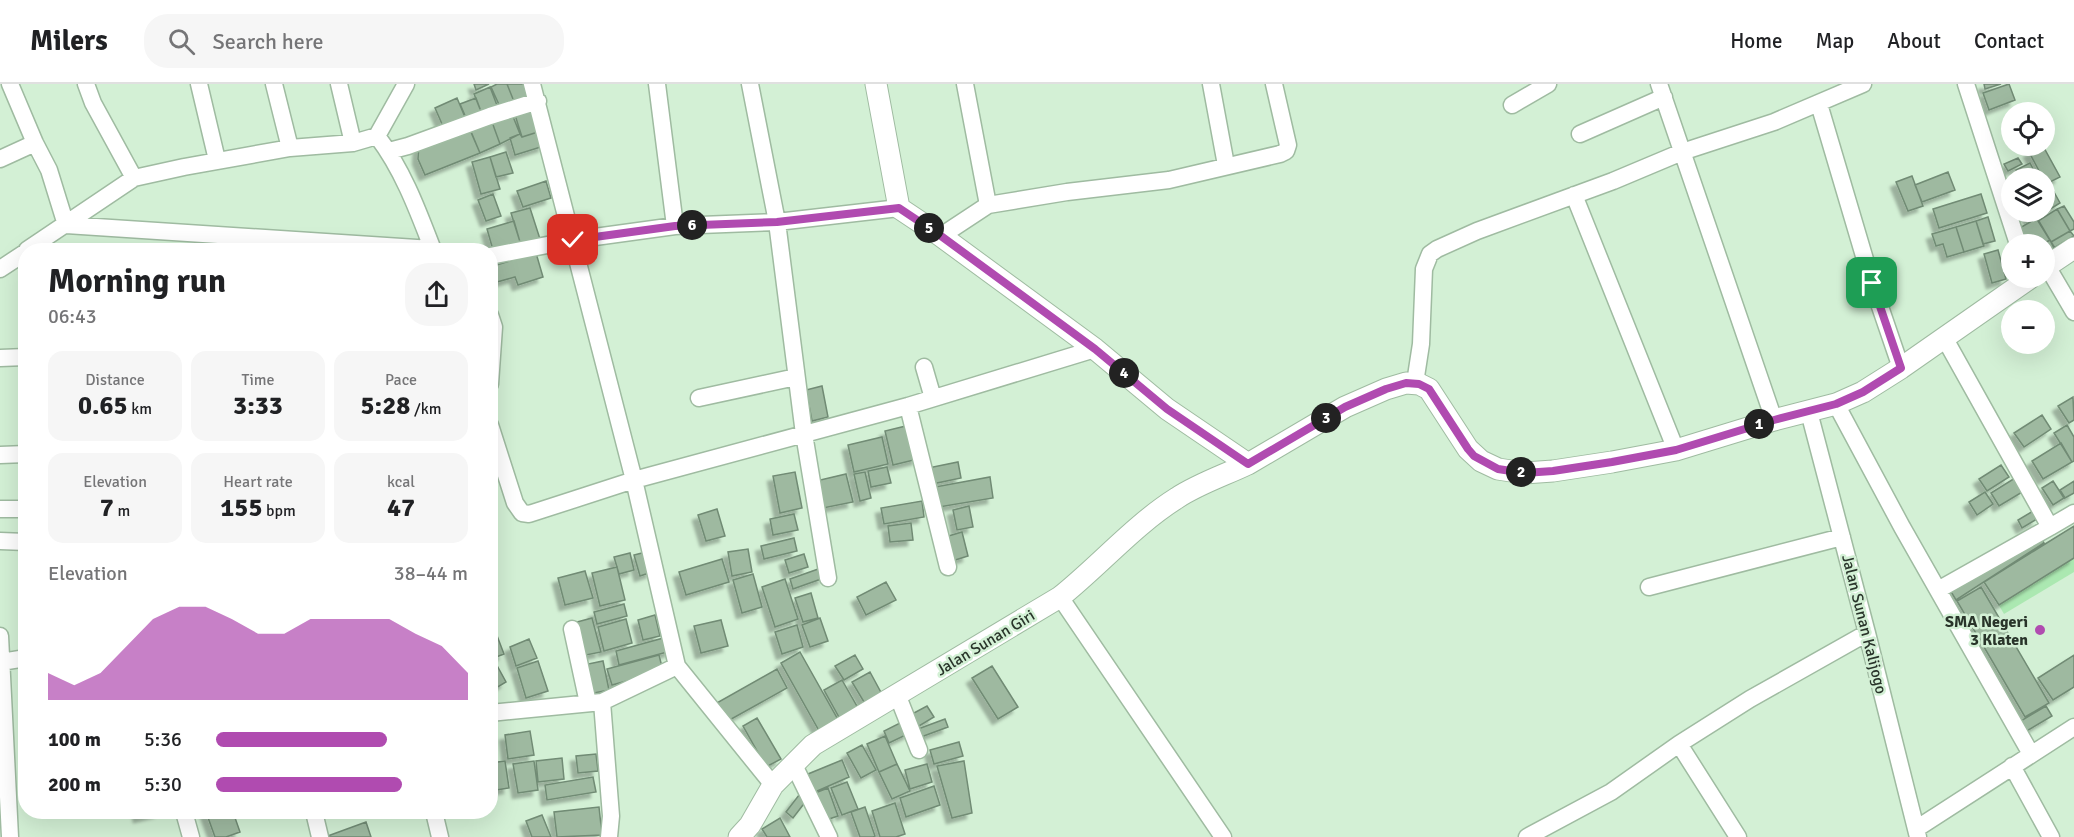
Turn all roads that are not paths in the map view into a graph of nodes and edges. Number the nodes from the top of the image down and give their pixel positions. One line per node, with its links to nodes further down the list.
1 (10, 84): 23 (street)
2 (86, 84): 31 (street)
3 (199, 84): 29 (street)
4 (274, 84): 25 (street)
5 (339, 84): 24 (street)
6 (406, 84): 22 (street)
7 (532, 84): 18 (street)
8 (657, 84): 37 (street)
9 (750, 84): 35 (street)
10 (876, 84): 34 (street)
11 (965, 84): 33 (street)
12 (1211, 84): 30 (street)
13 (1274, 84): 30 (street)
14 (1548, 84): 20 (street)
15 (1863, 84): 19 (street)
16 (1966, 84): 38 (street)
17 (1662, 91): 21 (street); 27 (street)
18 (538, 101): 26 (street); 40 (street)
19 (1820, 104): 27 (street); 57 (street)
20 (1512, 105)
21 (1580, 134)
22 (377, 136): 24 (street); 26 (street)
23 (35, 142): 28 (street); 36 (street)
24 (353, 143): 25 (street)
25 (290, 148): 29 (street)
26 (389, 151): 43 (street)
27 (1682, 152): 32 (street); 65 (street)
28 (0, 159)
29 (217, 160): 31 (street)
30 (1227, 165): 33 (street)
31 (134, 178): 36 (street)
32 (1574, 195): 59 (street); 68 (street)
33 (988, 205): 39 (street)
34 (899, 208): 35 (street); 39 (street)
35 (777, 222): 37 (street); 58 (street)
36 (66, 225): 41 (street); 42 (street)
37 (675, 226): 40 (street)
38 (2015, 234)
39 (941, 236): 53 (street)
40 (573, 240): 45 (street); 72 (street)
41 (38, 243)
42 (330, 243)
43 (429, 243)
44 (2074, 248): 47 (street)
45 (498, 254)
46 (18, 256): 48 (street)
47 (2055, 261)
48 (0, 268)
49 (2016, 288): 52 (street)
50 (2049, 288): 51 (street)
51 (2074, 312)
52 (1945, 339): 57 (street); 76 (street)
53 (1095, 349): 61 (street); 71 (street)
54 (18, 357): 55 (street)
55 (0, 358)
56 (924, 367): 61 (street)
57 (1901, 368): 62 (street)
58 (796, 377): 60 (street); 66 (street)
59 (1415, 383): 68 (street); 71 (street, Jalan Sunan Giri)
60 (699, 398)
61 (933, 398): 63 (street)
62 (1836, 404): 64 (street); 83 (street)
63 (908, 406): 66 (street); 80 (street)
64 (1809, 412): 65 (street); 77 (street, Jalan Sunan Kalijogo)
65 (1774, 420): 68 (street)
66 (804, 434): 72 (street); 81 (street)
67 (498, 450): 72 (street)
68 (1676, 450)
69 (18, 454): 70 (street)
70 (0, 455)
71 (1248, 464): 84 (street, Jalan Sunan Giri)
72 (634, 480): 90 (street)
73 (0, 509): 74 (street)
74 (18, 509)
75 (2074, 513): 76 (street)
76 (2050, 527): 83 (street)
77 (1842, 537): 82 (street); 86 (street, Jalan Sunan Kalijogo)
78 (0, 542): 79 (street)
79 (18, 542)
80 (948, 567)
81 (828, 578)
82 (1649, 587)
83 (1938, 590): 97 (street)
84 (1060, 597): 91 (street, Jalan Sunan Giri); 112 (street)
85 (572, 629): 92 (street)
86 (1867, 633): 95 (street); 104 (street, Jalan Sunan Kalijogo)
87 (0, 636): 89 (street)
88 (18, 659): 89 (street)
89 (1, 662): 105 (street)
90 (677, 666): 92 (street); 100 (street)
91 (897, 694): 96 (street); 98 (street, Jalan Sunan Giri)
92 (595, 703): 93 (street); 109 (street)
93 (498, 712)
94 (2074, 727): 97 (street)
95 (1679, 744): 113 (street); 114 (street)
96 (919, 750)
97 (2031, 754): 99 (street)
98 (793, 763): 100 (street, Jalan Sunan Giri); 111 (street)
99 (2012, 766): 104 (street); 115 (street)
100 (773, 785): 110 (street, Jalan Sunan Giri)
101 (186, 819): 106 (street)
102 (316, 819): 107 (street)
103 (436, 819): 108 (street)
104 (1917, 833)
105 (10, 837)
106 (191, 837)
107 (320, 837)
108 (440, 837)
109 (609, 837)
110 (739, 837)
111 (829, 837)
112 (1223, 837)
113 (1527, 837)
114 (1738, 837)
115 (2051, 837)

